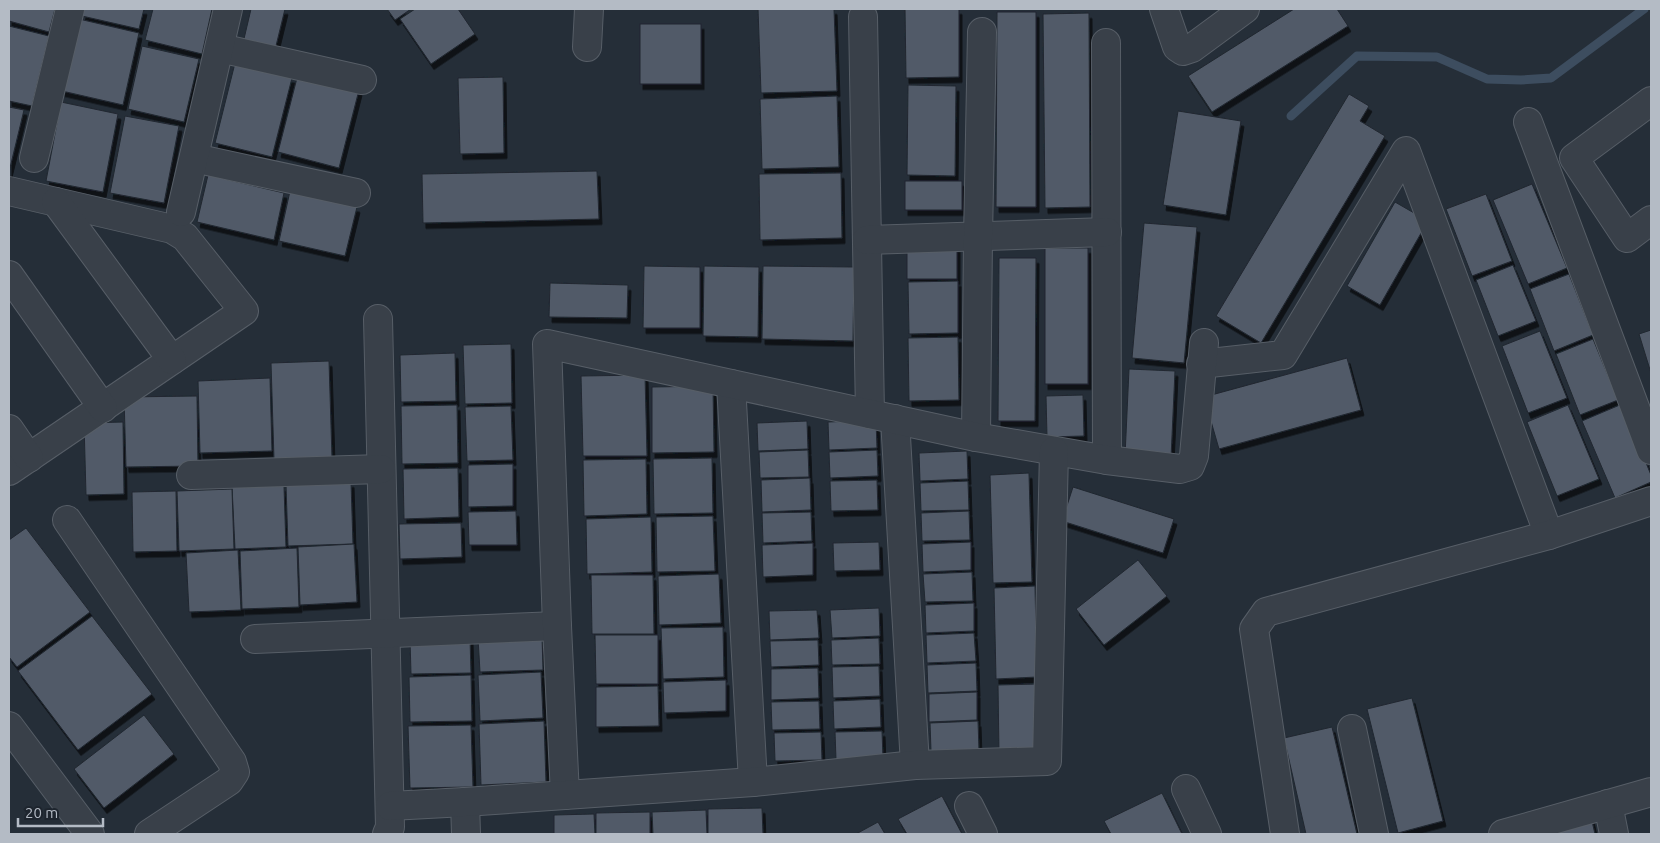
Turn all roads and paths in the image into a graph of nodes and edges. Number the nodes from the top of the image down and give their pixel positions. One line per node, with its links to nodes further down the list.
1 (70, 9): 14 (street)
2 (228, 9): 10 (street)
3 (589, 9): 9 (street)
4 (1164, 9): 5 (street)
5 (1246, 9)
6 (863, 17): 23 (street)
7 (982, 32): 22 (street)
8 (1106, 43): 21 (street)
9 (587, 47)
10 (220, 48): 11 (street); 15 (street)
11 (362, 80)
12 (1651, 101): 20 (street)
13 (1528, 122): 32 (street)
14 (34, 158)
15 (194, 158): 17 (street); 19 (street)
16 (9, 191): 18 (street)
17 (356, 193)
18 (56, 202): 26 (street); 26 (street)
19 (180, 212)
20 (1651, 220)
21 (1107, 232): 22 (street); 34 (street)
22 (978, 237): 23 (street); 31 (street)
23 (867, 240): 29 (street)
24 (12, 287): 28 (street)
25 (378, 319): 36 (street)
26 (172, 360): 28 (street)
27 (731, 384): 29 (street); 41 (street); 47 (street)
28 (103, 408): 35 (street)
29 (882, 417): 31 (street); 46 (street)
30 (9, 429): 35 (street)
31 (976, 437): 33 (street)
32 (1651, 450)
33 (1054, 451): 34 (street); 46 (street)
34 (1107, 460): 40 (street)
35 (19, 464)
36 (381, 469): 37 (street); 42 (street)
37 (191, 475)
38 (1651, 501): 40 (street)
39 (67, 520): 56 (street)
40 (1549, 535): 61 (street)
41 (557, 626): 42 (street); 50 (street)
42 (385, 633): 43 (street); 53 (street)
43 (255, 639)
44 (9, 726): 55 (street)
45 (1352, 729): 62 (street)
46 (915, 765): 47 (street)
47 (753, 782): 50 (street)
48 (1186, 789): 60 (street)
49 (1651, 792): 52 (street)
50 (565, 795): 51 (street)
51 (465, 802): 53 (street); 58 (street)
52 (1608, 804): 63 (street); 64 (street)
53 (390, 806): 57 (street)
54 (969, 806): 59 (street)
55 (90, 834)
56 (148, 834)
57 (388, 834)
58 (466, 834)
59 (983, 834)
60 (1207, 834)
61 (1285, 834)
62 (1374, 834)
63 (1503, 834)
64 (1614, 834)

